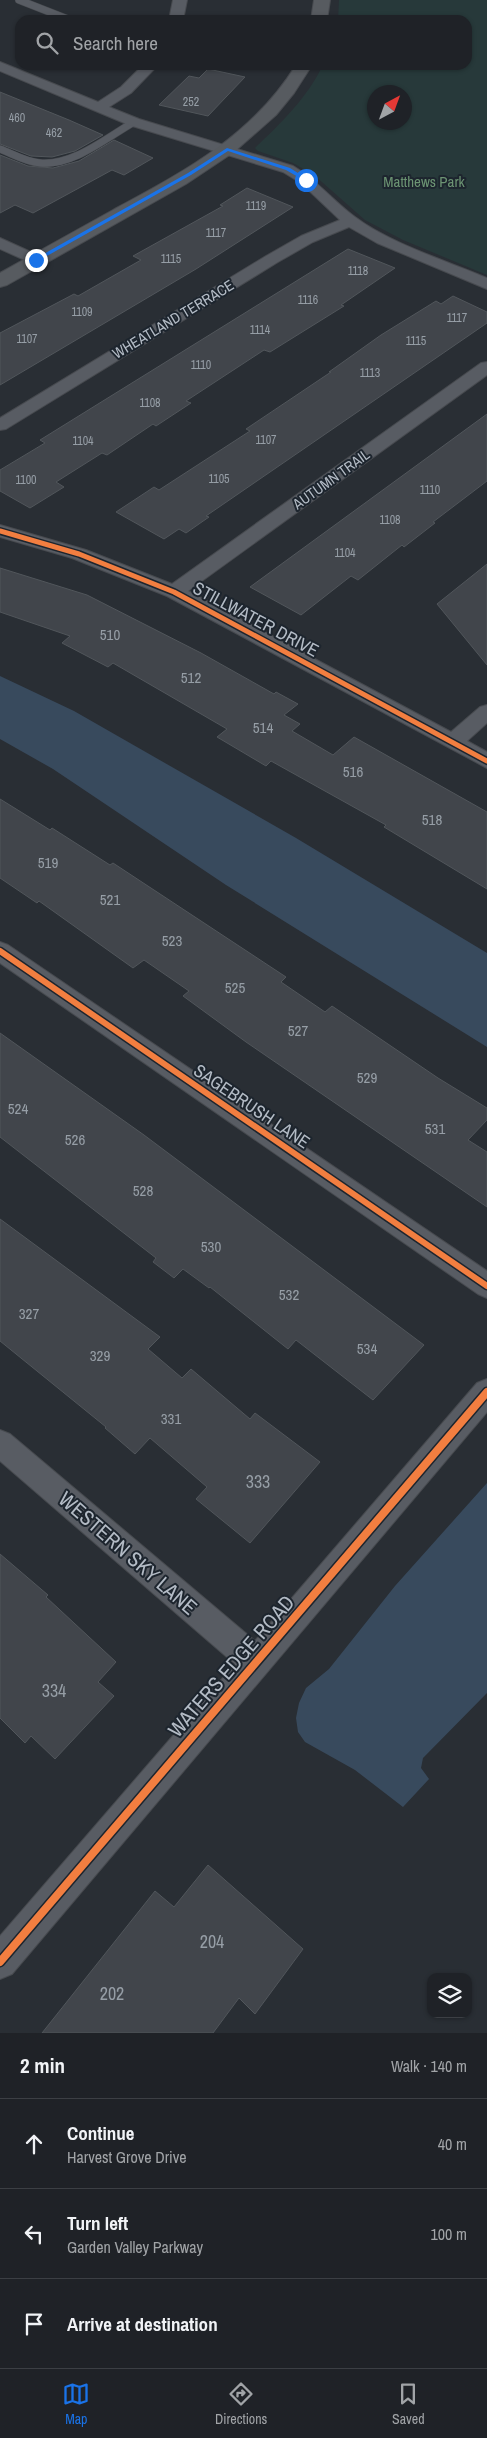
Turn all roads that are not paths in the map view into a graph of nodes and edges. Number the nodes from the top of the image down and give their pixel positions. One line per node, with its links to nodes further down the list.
1 (19, 0): 4 (lane)
2 (180, 0): 5 (street)
3 (322, 0): 6 (street)
4 (57, 15)
5 (177, 15)
6 (320, 15)
7 (0, 66): 10 (street)
8 (146, 70): 10 (street)
9 (301, 70): 13 (street)
10 (99, 107): 11 (street)
11 (134, 122): 12 (lane); 13 (street)
12 (0, 148)
13 (227, 149): 14 (street); 16 (street)
14 (350, 221): 18 (street); 20 (street, WHEATLAND TERRACE)
15 (0, 243): 16 (street)
16 (36, 260): 17 (street)
17 (0, 281)
18 (487, 284)
19 (487, 367): 22 (street, AUTUMN TRAIL)
20 (0, 425)
21 (0, 531): 22 (street, STILLWATER DRIVE)
22 (174, 592): 24 (street, STILLWATER DRIVE)
23 (487, 712): 24 (street)
24 (453, 742): 25 (street, STILLWATER DRIVE)
25 (487, 761)
26 (0, 951): 27 (street, SAGEBRUSH LANE)
27 (487, 1286)
28 (487, 1392): 30 (street, WATERS EDGE ROAD)
29 (0, 1443): 30 (street, WESTERN SKY LANE)
30 (256, 1662): 31 (street, WATERS EDGE ROAD)
31 (0, 1962)

